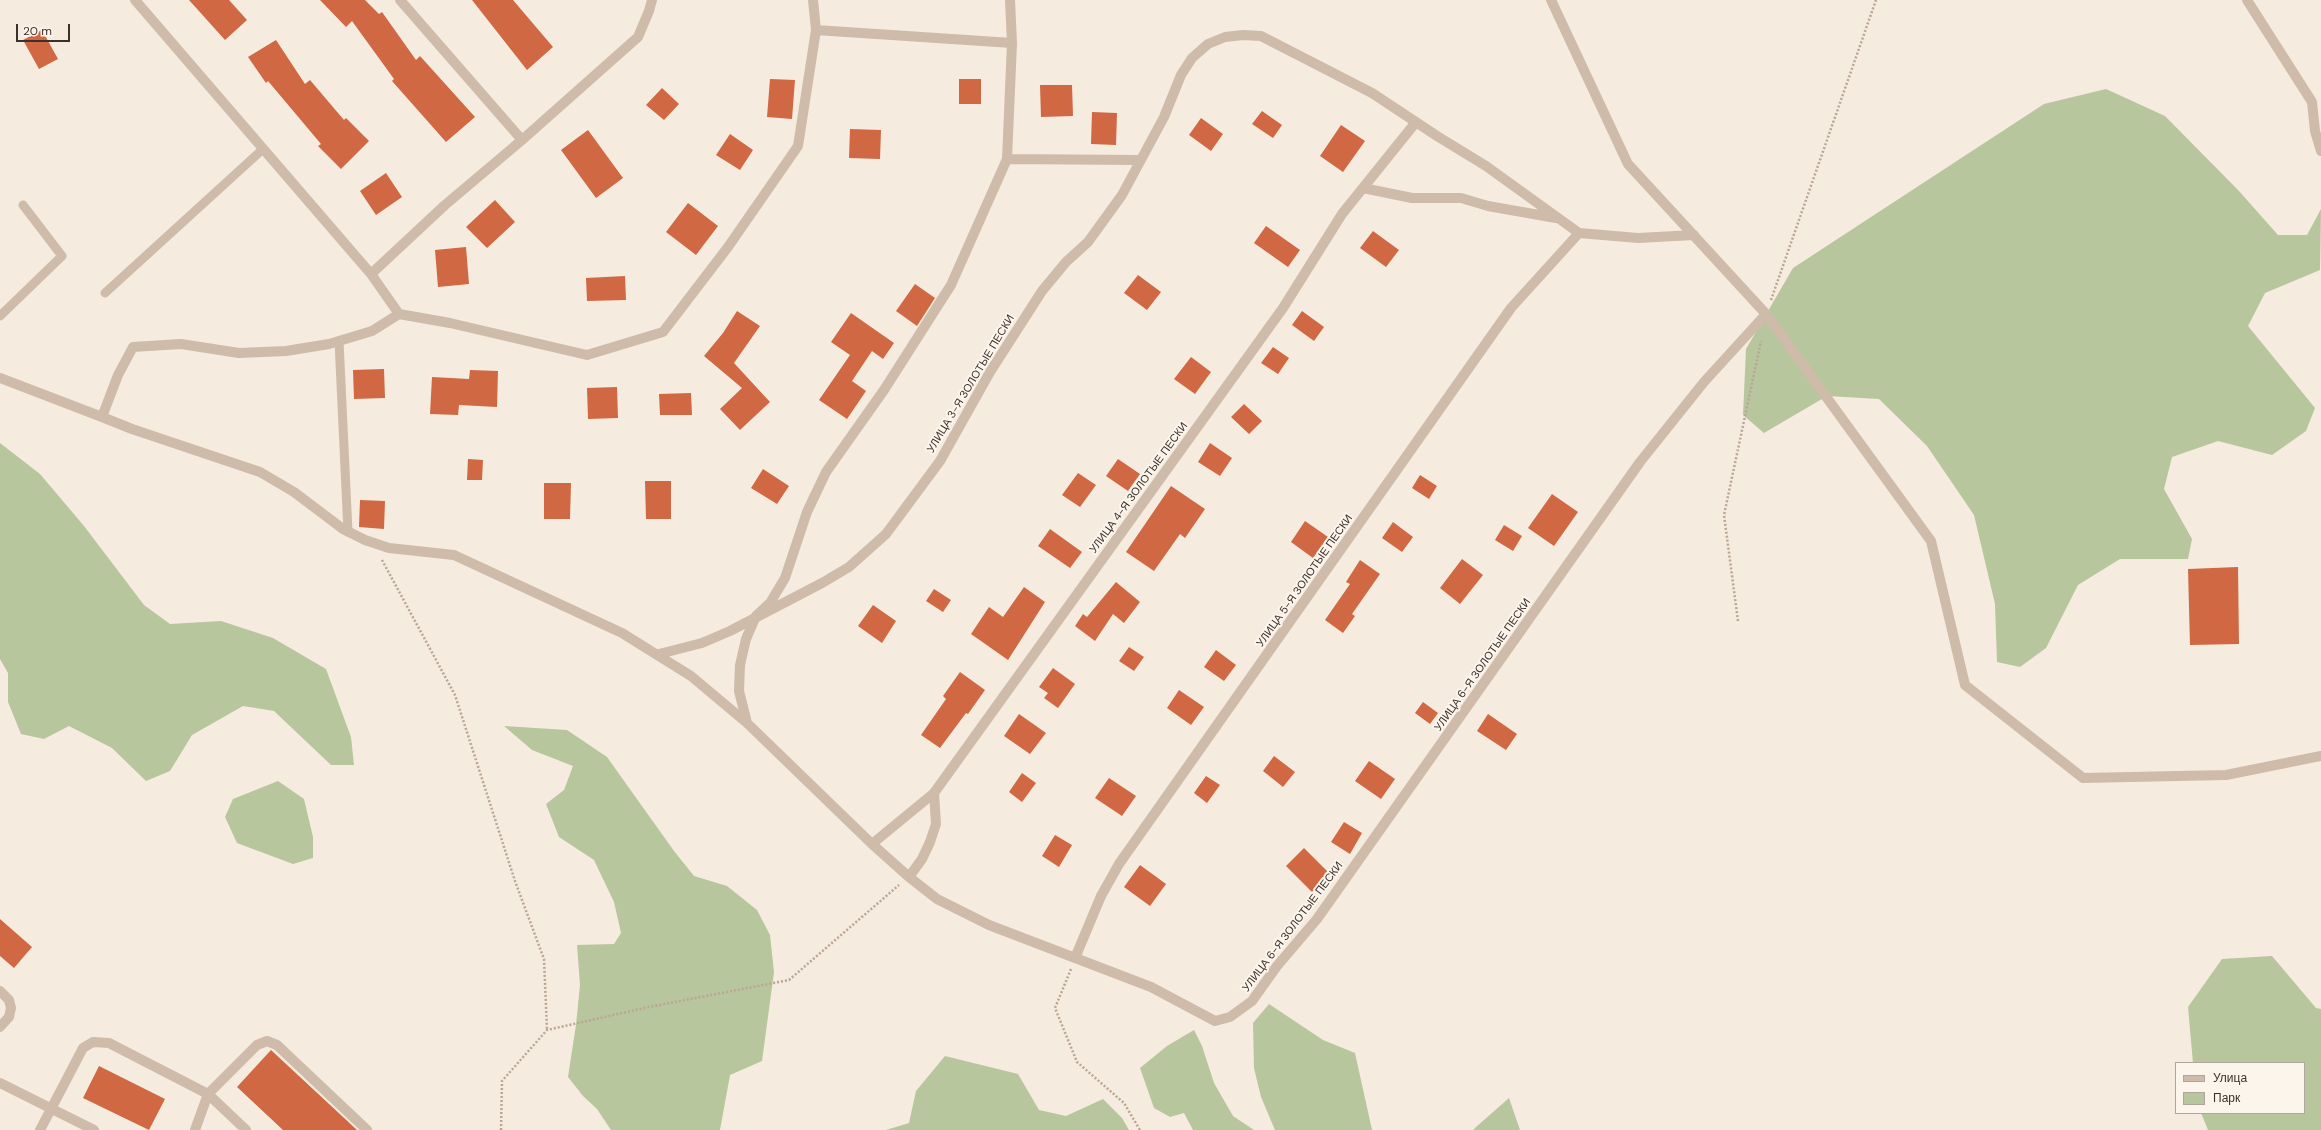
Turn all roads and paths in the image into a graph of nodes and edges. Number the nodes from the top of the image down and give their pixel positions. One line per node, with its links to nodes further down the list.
1 (135, 0): 15 (street)
2 (400, 0): 14 (street)
3 (652, 0): 14 (street)
4 (813, 0): 9 (street)
5 (1010, 0): 10 (street)
6 (1551, 0): 23 (street)
7 (1876, 0): 27 (path)
8 (2247, 0): 11 (street)
9 (816, 30): 10 (street); 26 (street)
10 (1012, 43): 17 (street)
11 (2312, 102): 12 (street); 16 (street)
12 (2321, 108)
13 (1416, 122): 18 (street, УЛИЦА 3-Я ЗОЛОТЫЕ ПЕСКИ); 19 (street, УЛИЦА 4-Я ЗОЛОТЫЕ ПЕСКИ); 21 (street, УЛИЦА 3-Я ЗОЛОТЫЕ ПЕСКИ)
14 (522, 140): 24 (street)
15 (263, 148): 24 (street); 25 (lane)
16 (2321, 151)
17 (1007, 159): 18 (street); 35 (street)
18 (1140, 160): 35 (street, УЛИЦА 3-Я ЗОЛОТЫЕ ПЕСКИ)
19 (1363, 188): 21 (street); 40 (street, УЛИЦА 4-Я ЗОЛОТЫЕ ПЕСКИ)
20 (23, 205): 28 (lane)
21 (1559, 219): 22 (street, УЛИЦА 3-Я ЗОЛОТЫЕ ПЕСКИ)
22 (1579, 233): 23 (street); 43 (street, УЛИЦА 5-Я ЗОЛОТЫЕ ПЕСКИ)
23 (1694, 235): 27 (street)
24 (371, 274): 26 (street)
25 (106, 293)
26 (399, 314): 30 (street)
27 (1766, 314): 39 (street); 43 (street, УЛИЦА 6-Я ЗОЛОТЫЕ ПЕСКИ)
28 (0, 316)
29 (1761, 337): 36 (path)
30 (339, 341): 32 (street); 33 (lane)
31 (0, 378): 32 (street)
32 (102, 416): 33 (street)
33 (348, 532): 34 (street)
34 (372, 542): 37 (street); 46 (path)
35 (756, 616): 37 (street, УЛИЦА 3-Я ЗОЛОТЫЕ ПЕСКИ); 38 (street)
36 (1738, 621)
37 (659, 654): 38 (street)
38 (747, 723): 41 (street)
39 (2321, 756)
40 (934, 793): 41 (street, УЛИЦА 4-Я ЗОЛОТЫЕ ПЕСКИ); 42 (street)
41 (872, 844): 42 (street)
42 (909, 877): 43 (street); 46 (path)
43 (1075, 958): 56 (path)
44 (0, 992): 45 (street)
45 (0, 1027)
46 (547, 1030): 55 (path)
47 (0, 1083): 49 (street)
48 (208, 1094): 49 (street); 52 (street); 53 (street); 54 (street)
49 (51, 1108): 50 (street); 51 (street)
50 (40, 1130)
51 (94, 1130)
52 (195, 1130)
53 (246, 1130)
54 (367, 1130)
55 (501, 1130)
56 (1140, 1130)

